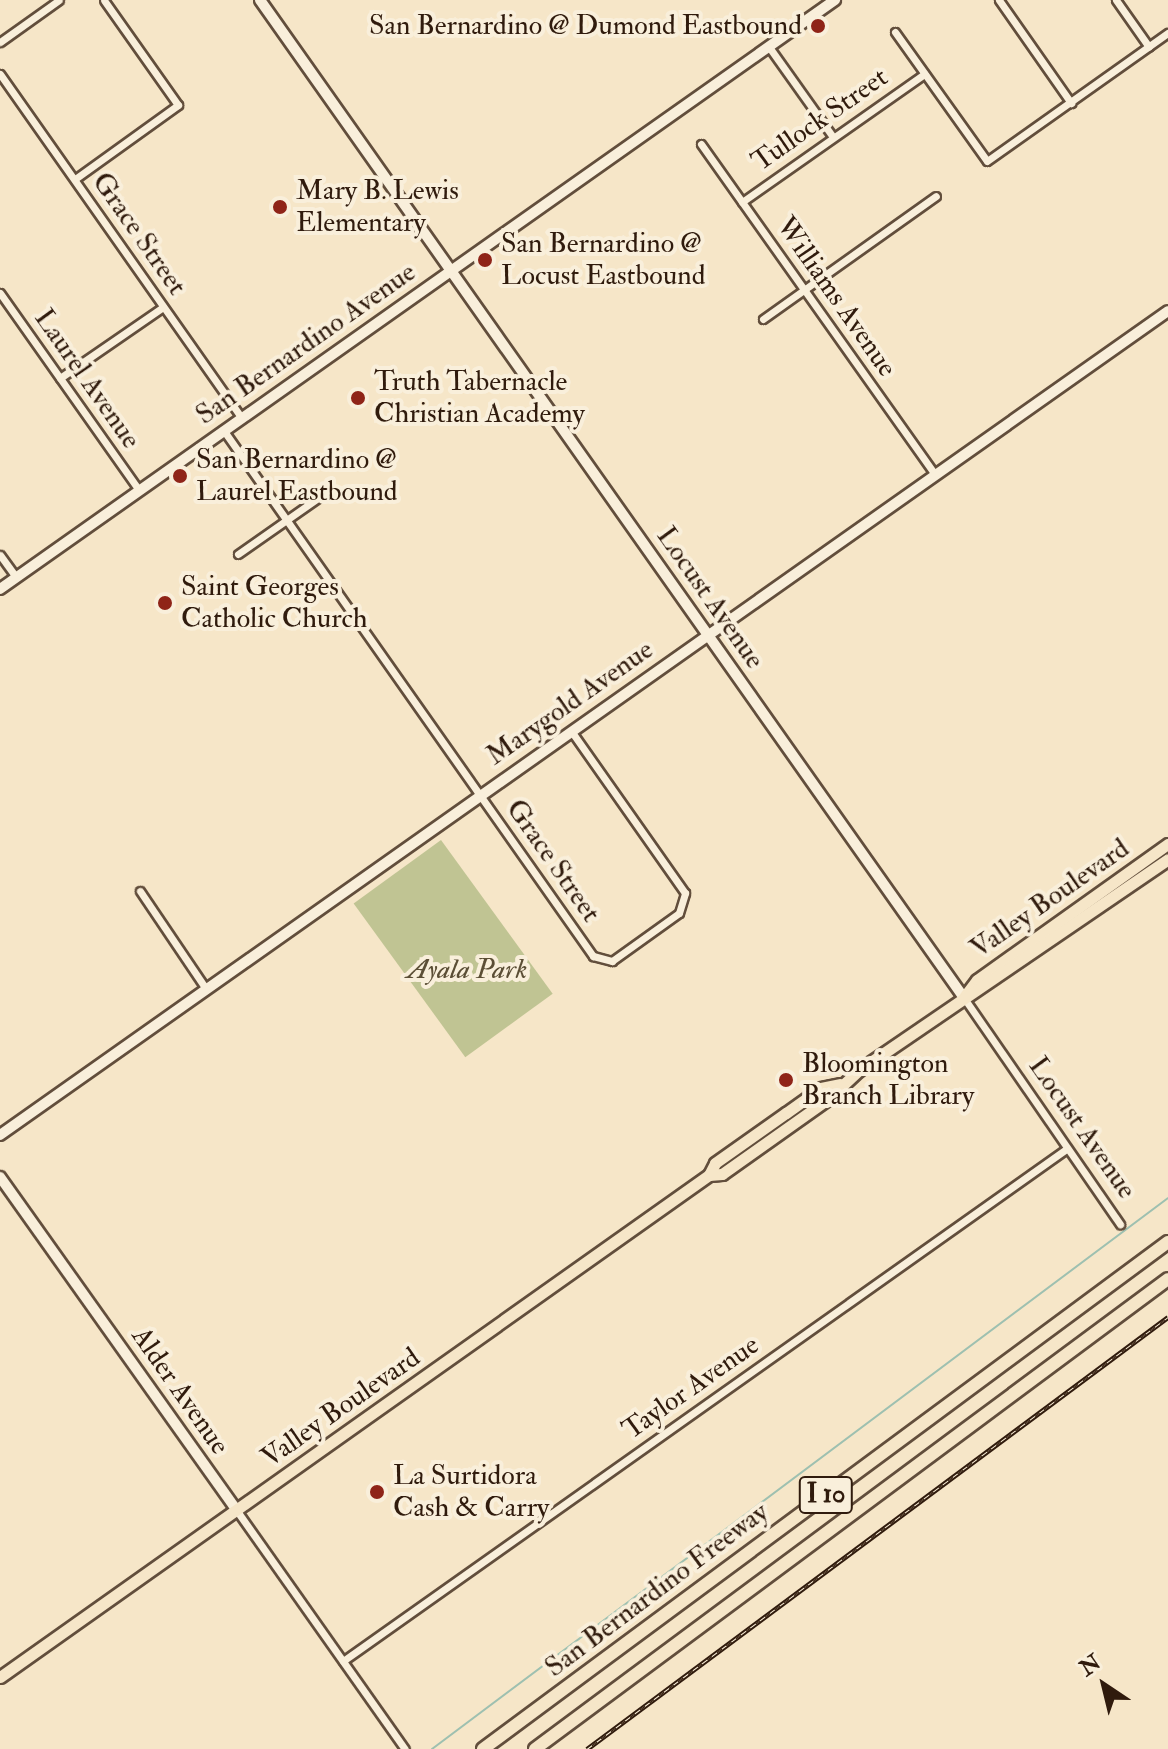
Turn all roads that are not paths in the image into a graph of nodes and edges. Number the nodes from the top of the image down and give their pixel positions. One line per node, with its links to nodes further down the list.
1 (59, 0): 9 (street)
2 (104, 0): 17 (street)
3 (260, 0): 20 (street, Locust Avenue)
4 (835, 0): 10 (street, San Bernardino Avenue)
5 (999, 0): 14 (street)
6 (1116, 0): 11 (street)
7 (895, 32): 13 (street)
8 (1168, 33): 11 (street)
9 (0, 42)
10 (769, 47): 15 (street); 20 (street, San Bernardino Avenue)
11 (1149, 47): 14 (street)
12 (0, 74): 17 (street, Grace Street)
13 (924, 74): 14 (street); 15 (street, Tullock Street)
14 (1071, 103)
15 (833, 137): 19 (street, Tullock Street)
16 (701, 144): 19 (street, Williams Avenue)
17 (75, 179): 23 (street, Grace Street)
18 (936, 196): 21 (street)
19 (742, 202): 21 (street, Williams Avenue)
20 (452, 271): 27 (street, San Bernardino Avenue); 37 (street, Locust Avenue)
21 (804, 290): 25 (street); 29 (street, Williams Avenue)
22 (0, 293): 26 (street, Laurel Avenue)
23 (163, 307): 26 (street); 27 (street, Grace Street)
24 (1168, 311): 29 (street, Marygold Avenue)
25 (763, 319)
26 (60, 378): 31 (street, Laurel Avenue)
27 (242, 418): 28 (street, San Bernardino Avenue)
28 (224, 431): 31 (street, San Bernardino Avenue); 32 (street, Grace Street)
29 (935, 475): 37 (street, Marygold Avenue)
30 (331, 489): 32 (street)
31 (139, 490): 35 (street, San Bernardino Avenue)
32 (285, 519): 33 (street); 39 (street, Grace Street)
33 (238, 554)
34 (0, 555): 35 (street)
35 (16, 577): 36 (street, San Bernardino Avenue)
36 (0, 589)
37 (707, 636): 38 (street, Marygold Avenue); 44 (street, Locust Avenue)
38 (571, 731): 39 (street, Marygold Avenue); 39 (street, Grace Street)
39 (480, 795): 43 (street, Marygold Avenue)
40 (1168, 844): 44 (main road, Valley Boulevard)
41 (1168, 859): 44 (main road, Valley Boulevard)
42 (140, 891): 43 (street)
43 (206, 989): 45 (street, Marygold Avenue)
44 (964, 998): 46 (street, Locust Avenue); 51 (main road, Valley Boulevard)
45 (0, 1135)
46 (1065, 1150): 48 (street, Locust Avenue); 52 (street, Taylor Avenue)
47 (0, 1177): 51 (street, Alder Avenue)
48 (1120, 1224)
49 (1168, 1242): 55 (highway, San Bernardino Freeway / I 10)
50 (1168, 1279): 56 (highway, San Bernardino Freeway / I 10)
51 (237, 1511): 52 (street, Alder Avenue); 53 (main road, Valley Boulevard)
52 (343, 1661): 54 (street, Alder Avenue)
53 (0, 1677)
54 (405, 1749)
55 (483, 1749)
56 (535, 1749)

